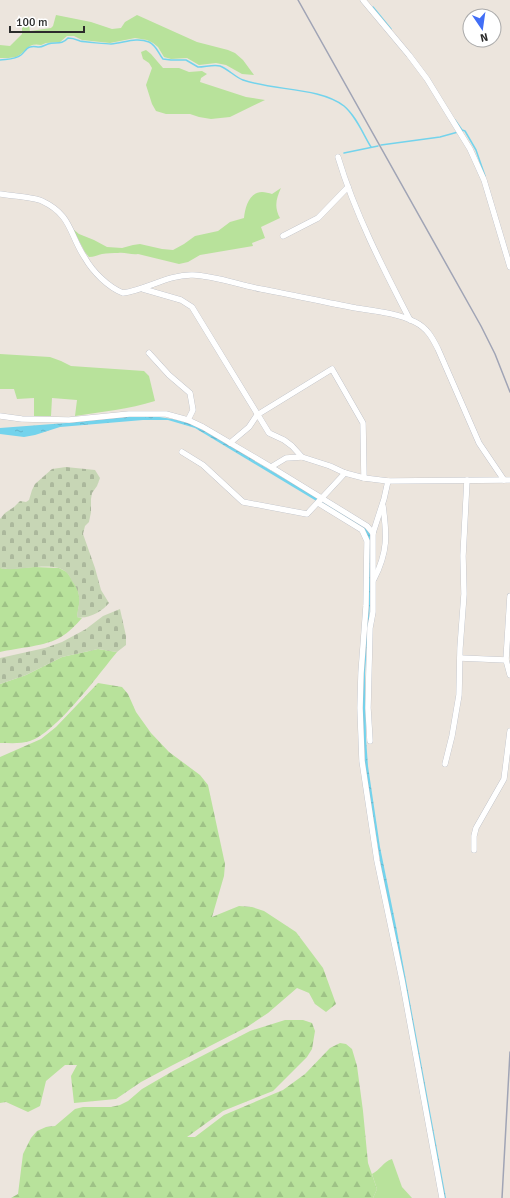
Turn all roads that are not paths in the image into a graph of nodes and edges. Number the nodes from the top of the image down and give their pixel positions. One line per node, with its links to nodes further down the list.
1 (363, 0): 6 (street)
2 (338, 157): 3 (street)
3 (348, 187): 5 (street); 8 (street)
4 (0, 194): 7 (street)
5 (283, 236)
6 (510, 267)
7 (142, 289): 8 (street); 10 (street)
8 (410, 320): 20 (street)
9 (149, 353): 12 (street)
10 (257, 415): 13 (street); 15 (street); 18 (street)
11 (0, 416): 12 (street)
12 (188, 420): 13 (street)
13 (230, 443): 16 (street)
14 (182, 452): 22 (street)
15 (302, 457): 16 (street); 17 (street)
16 (271, 466): 22 (street)
17 (346, 474): 18 (street); 22 (street)
18 (364, 478): 21 (street)
19 (467, 480): 20 (street); 21 (street); 27 (street)
20 (507, 480)
21 (388, 481): 23 (street)
22 (319, 501): 24 (street); 34 (street)
23 (383, 504): 24 (street); 25 (street)
24 (373, 533): 25 (street)
25 (373, 581): 31 (street)
26 (510, 596): 28 (street)
27 (460, 658): 28 (street); 32 (street)
28 (506, 660): 29 (street)
29 (510, 675)
30 (510, 732): 33 (street)
31 (370, 741)
32 (445, 764)
33 (474, 850)
34 (442, 1198)

